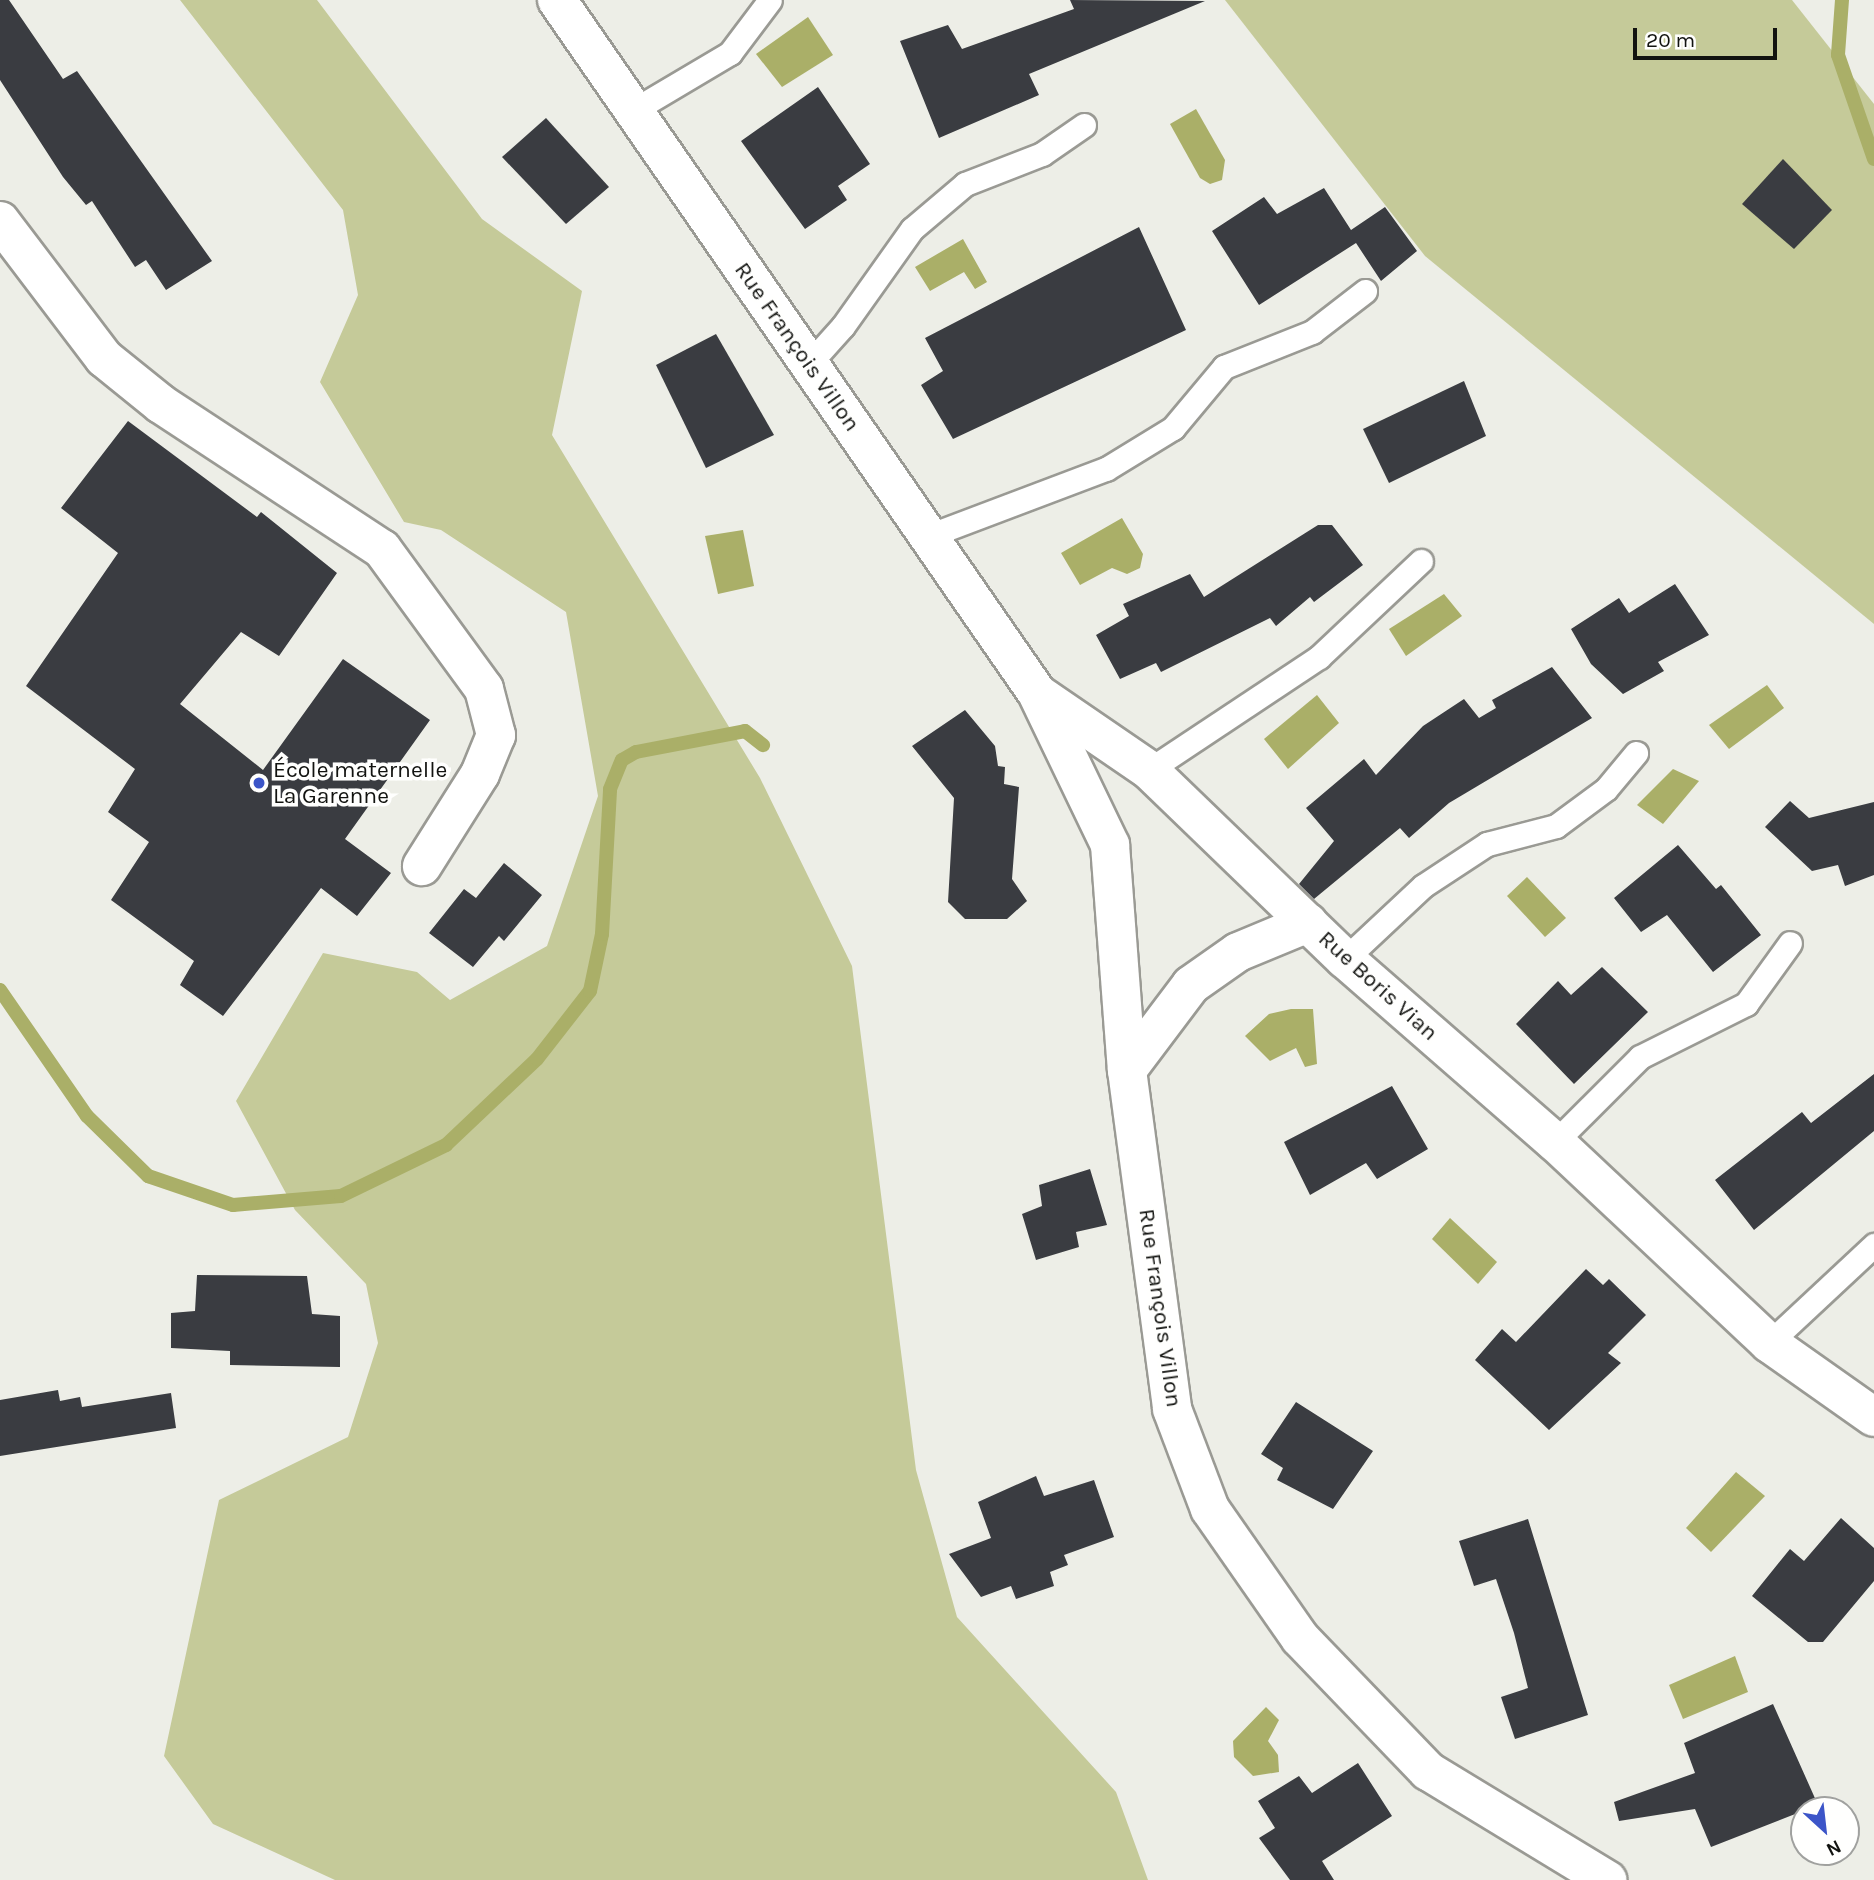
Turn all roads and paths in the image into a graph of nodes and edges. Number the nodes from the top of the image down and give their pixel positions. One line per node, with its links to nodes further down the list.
1 (557, 0): 3 (street, Rue François Villon)
2 (770, 0): 3 (lane)
3 (634, 110): 7 (street, Rue François Villon)
4 (1084, 125): 7 (lane)
5 (0, 221): 13 (street)
6 (1365, 290): 8 (lane)
7 (808, 365): 8 (street, Rue François Villon)
8 (931, 535): 10 (street, Rue François Villon)
9 (1421, 561): 12 (lane)
10 (1037, 693): 12 (street, Rue François Villon); 17 (street, Rue François Villon)
11 (1636, 753): 16 (lane)
12 (1149, 771): 14 (street, Rue Boris Vian)
13 (422, 866)
14 (1308, 923): 16 (street, Rue Boris Vian); 17 (street)
15 (1790, 943): 18 (lane)
16 (1345, 959): 18 (street, Rue Boris Vian)
17 (1127, 1070): 22 (street, Rue François Villon)
18 (1555, 1142): 20 (street, Rue Boris Vian)
19 (1874, 1245): 20 (lane)
20 (1769, 1343): 21 (street, Rue Boris Vian)
21 (1874, 1417)
22 (1608, 1880)

